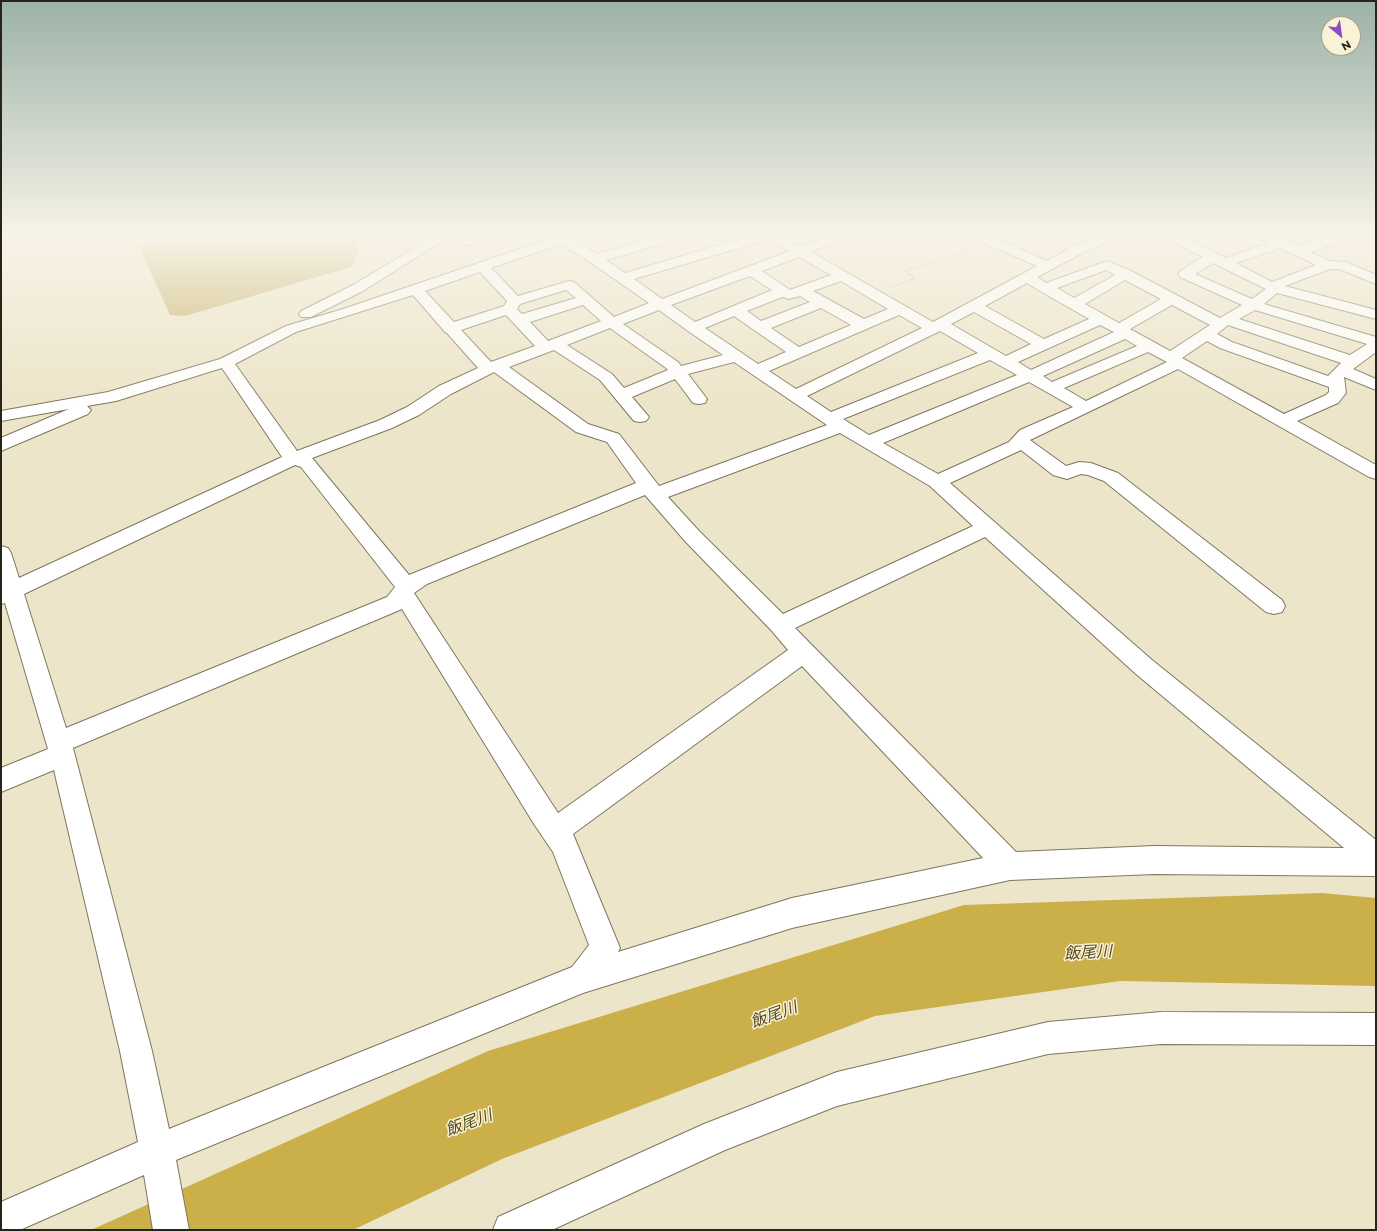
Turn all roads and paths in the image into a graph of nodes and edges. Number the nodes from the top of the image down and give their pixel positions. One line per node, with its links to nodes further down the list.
1 (354, 290): 38 (street)
2 (411, 290): 38 (street)
3 (417, 290): 41 (street)
4 (501, 290): 25 (street)
5 (552, 290): 25 (street)
6 (576, 290): 22 (street)
7 (640, 290): 26 (street)
8 (698, 290): 26 (street)
9 (867, 290): 20 (street)
10 (882, 290): 20 (path)
11 (1002, 290): 28 (street)
12 (1049, 290): 24 (street)
13 (1097, 290): 24 (street)
14 (1156, 290): 21 (street)
15 (1221, 290): 27 (street)
16 (1272, 290): 27 (street)
17 (1285, 290): 31 (street)
18 (783, 291): 19 (street); 30 (street)
19 (802, 291): 23 (street)
20 (873, 294): 29 (street)
21 (1172, 299): 34 (street); 42 (street)
22 (586, 300): 33 (street); 35 (street)
23 (822, 302): 36 (street); 39 (street)
24 (1074, 304): 32 (street)
25 (512, 305): 33 (street); 41 (street)
26 (660, 305): 35 (street); 40 (street)
27 (1253, 305): 34 (street); 44 (street)
28 (974, 306): 37 (street); 45 (street)
29 (900, 309): 36 (street); 37 (street)
30 (735, 310): 39 (street); 40 (street)
31 (1373, 310)
32 (1101, 319): 42 (street); 45 (street)
33 (520, 320): 46 (street)
34 (1223, 322): 43 (street); 57 (street)
35 (612, 323): 46 (street); 56 (street)
36 (863, 325): 48 (street)
37 (936, 326): 49 (street); 62 (street)
38 (287, 327): 52 (street); 66 (street)
39 (759, 327): 48 (street)
40 (693, 328): 50 (street)
41 (450, 329): 54 (street)
42 (1122, 331): 47 (street); 58 (street)
43 (1207, 335): 51 (street); 57 (street)
44 (1374, 340): 57 (street)
45 (1044, 344): 53 (street)
46 (551, 346): 54 (street); 61 (street)
47 (1149, 346): 51 (street); 60 (street)
48 (797, 353): 55 (street)
49 (990, 354): 53 (street); 69 (street)
50 (736, 357): 55 (street); 56 (street)
51 (1174, 360): 65 (street); 68 (street)
52 (226, 362): 63 (street); 73 (street)
53 (1004, 362): 58 (street)
54 (492, 367): 73 (street); 76 (street)
55 (756, 370): 62 (street)
56 (678, 372): 61 (street); 64 (street)
57 (1343, 372): 59 (street); 68 (street)
58 (1030, 376): 60 (street); 71 (street)
59 (1376, 385)
60 (1051, 388): 65 (street)
61 (622, 394): 67 (street)
62 (796, 395): 69 (street)
63 (110, 397): 66 (street); 72 (street)
64 (699, 398)
65 (1086, 408): 70 (street)
66 (1, 413)
67 (640, 417)
68 (1282, 421): 74 (street)
69 (835, 422): 71 (street); 76 (street)
70 (1020, 441): 75 (street); 81 (street)
71 (868, 442): 75 (street)
72 (1, 445)
73 (292, 459): 79 (street); 80 (street)
74 (1376, 473)
75 (937, 482): 77 (street)
76 (652, 490): 79 (street); 82 (street)
77 (988, 527): 82 (street); 87 (street)
78 (1, 553): 80 (street)
79 (405, 590): 84 (street); 86 (street)
80 (6, 594): 84 (street)
81 (1274, 606)
82 (780, 625): 83 (street)
83 (803, 652): 86 (street); 89 (street)
84 (60, 749): 85 (street); 92 (street)
85 (1, 780)
86 (556, 830): 90 (street)
87 (1376, 857)
88 (1376, 862): 89 (street)
89 (1010, 866): 90 (street)
90 (583, 978): 92 (street)
91 (1376, 1029): 95 (street)
92 (158, 1158): 93 (street); 94 (street)
93 (1, 1220)
94 (171, 1230)
95 (511, 1230)

